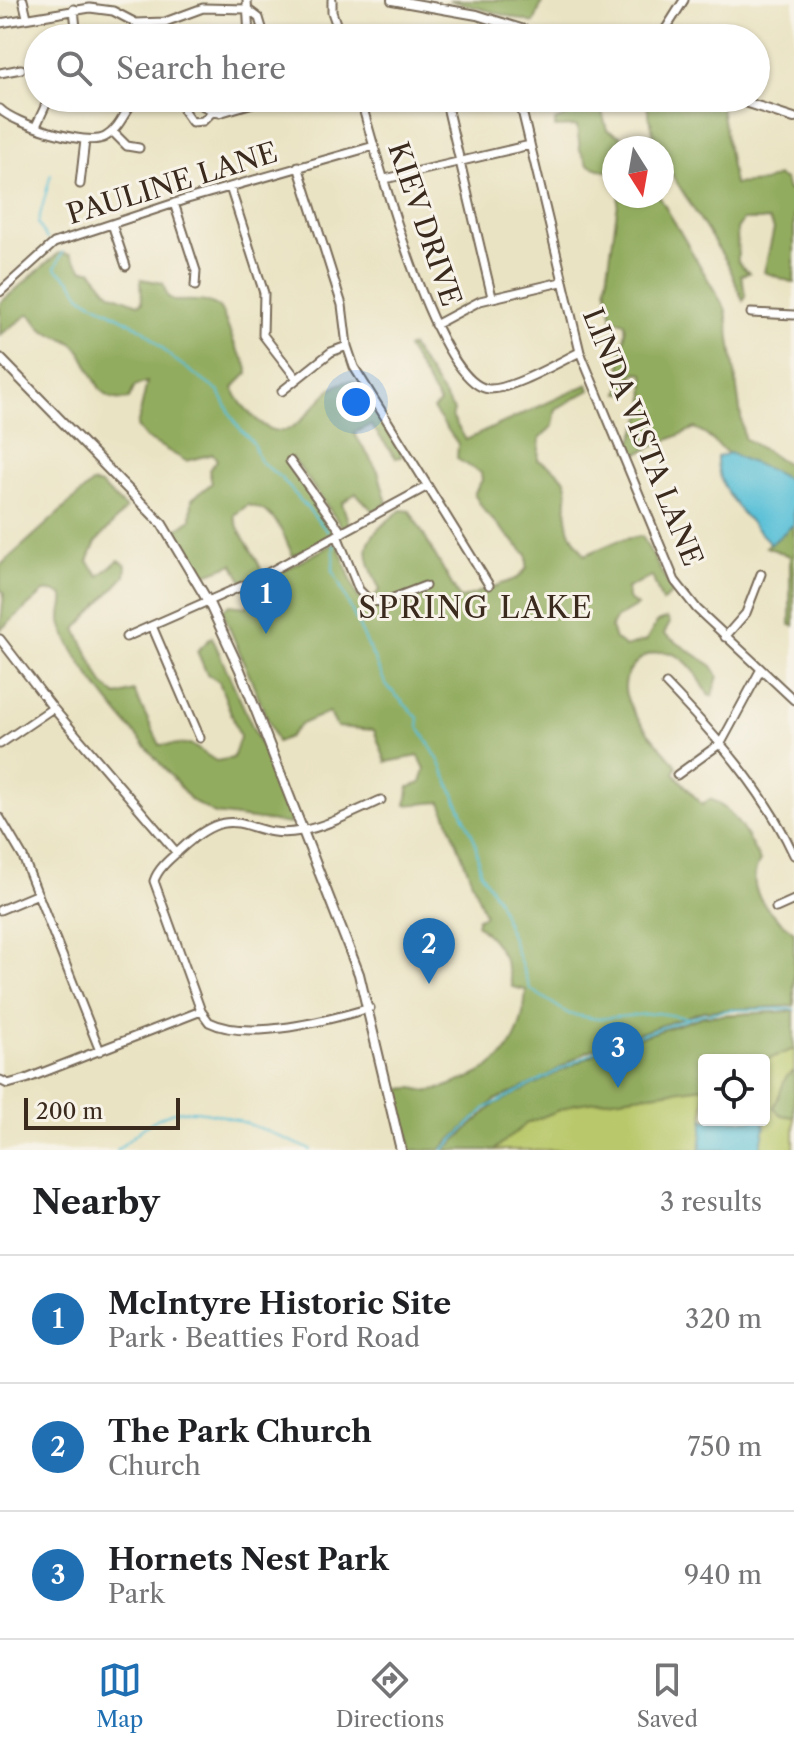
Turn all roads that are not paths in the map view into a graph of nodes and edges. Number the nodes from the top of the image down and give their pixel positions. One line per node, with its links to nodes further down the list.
1 (23, 0): 7 (street)
2 (332, 0): 13 (street)
3 (392, 0): 9 (main road)
4 (684, 0): 15 (street)
5 (247, 4): 6 (street); 11 (street); 12 (street)
6 (74, 9): 7 (street); 10 (street)
7 (27, 17): 8 (street)
8 (0, 23)
9 (503, 23): 14 (main road)
10 (76, 24)
11 (248, 24)
12 (261, 24)
13 (336, 24)
14 (506, 24)
15 (669, 24)
16 (21, 69): 17 (street)
17 (0, 73)
18 (0, 109): 29 (street)
19 (770, 110): 28 (main road)
20 (42, 112): 29 (street)
21 (127, 112): 30 (street)
22 (185, 112): 23 (street)
23 (212, 112): 24 (street)
24 (228, 112)
25 (364, 112): 33 (street, KIEV DRIVE)
26 (449, 112): 35 (street)
27 (522, 112): 32 (street, LINDA VISTA LANE)
28 (794, 118)
29 (36, 126): 31 (street)
30 (113, 132): 31 (street); 34 (street)
31 (85, 140): 38 (street)
32 (530, 145): 35 (street); 43 (street, LINDA VISTA LANE)
33 (374, 146): 36 (street, PAULINE LANE); 37 (street, KIEV DRIVE)
34 (139, 148)
35 (461, 161): 37 (street); 46 (street)
36 (298, 166): 39 (street, PAULINE LANE); 50 (street)
37 (385, 179): 49 (street, KIEV DRIVE)
38 (80, 184)
39 (230, 187): 40 (street, PAULINE LANE); 53 (street)
40 (174, 203): 41 (street, PAULINE LANE); 44 (street)
41 (112, 224): 42 (street); 45 (street, PAULINE LANE)
42 (126, 266)
43 (561, 282): 46 (street); 51 (street, LINDA VISTA LANE)
44 (195, 286)
45 (0, 292)
46 (492, 297): 49 (street)
47 (751, 313): 48 (street)
48 (794, 315)
49 (435, 325): 51 (street, KIEV DRIVE)
50 (347, 346): 53 (street); 56 (street)
51 (580, 352): 64 (street, LINDA VISTA LANE)
52 (0, 358): 61 (main road)
53 (297, 379): 54 (street)
54 (282, 391)
55 (290, 461): 57 (street)
56 (428, 486): 57 (street); 59 (street)
57 (340, 534): 60 (street); 61 (street)
58 (761, 574): 64 (street)
59 (489, 585)
60 (425, 586)
61 (209, 603): 62 (street); 78 (main road)
62 (152, 626): 63 (street); 72 (street)
63 (126, 637)
64 (725, 637): 66 (street, LINDA VISTA LANE)
65 (0, 639): 71 (street)
66 (761, 669): 69 (street, LINDA VISTA LANE); 73 (street)
67 (666, 684): 73 (street)
68 (794, 686): 69 (street)
69 (787, 693): 70 (street, LINDA VISTA LANE)
70 (794, 700)
71 (53, 708): 74 (street); 79 (street)
72 (200, 738)
73 (721, 743): 75 (street); 80 (street)
74 (0, 744)
75 (677, 775)
76 (381, 800): 78 (street)
77 (0, 818): 81 (street)
78 (304, 831): 79 (street); 85 (main road)
79 (177, 853): 86 (street)
80 (794, 855)
81 (38, 894): 84 (street); 87 (street)
82 (794, 900): 83 (street)
83 (776, 908)
84 (0, 910)
85 (370, 1008): 86 (street); 89 (main road)
86 (201, 1011): 87 (street)
87 (100, 1051): 88 (street)
88 (0, 1080)
89 (401, 1150)

